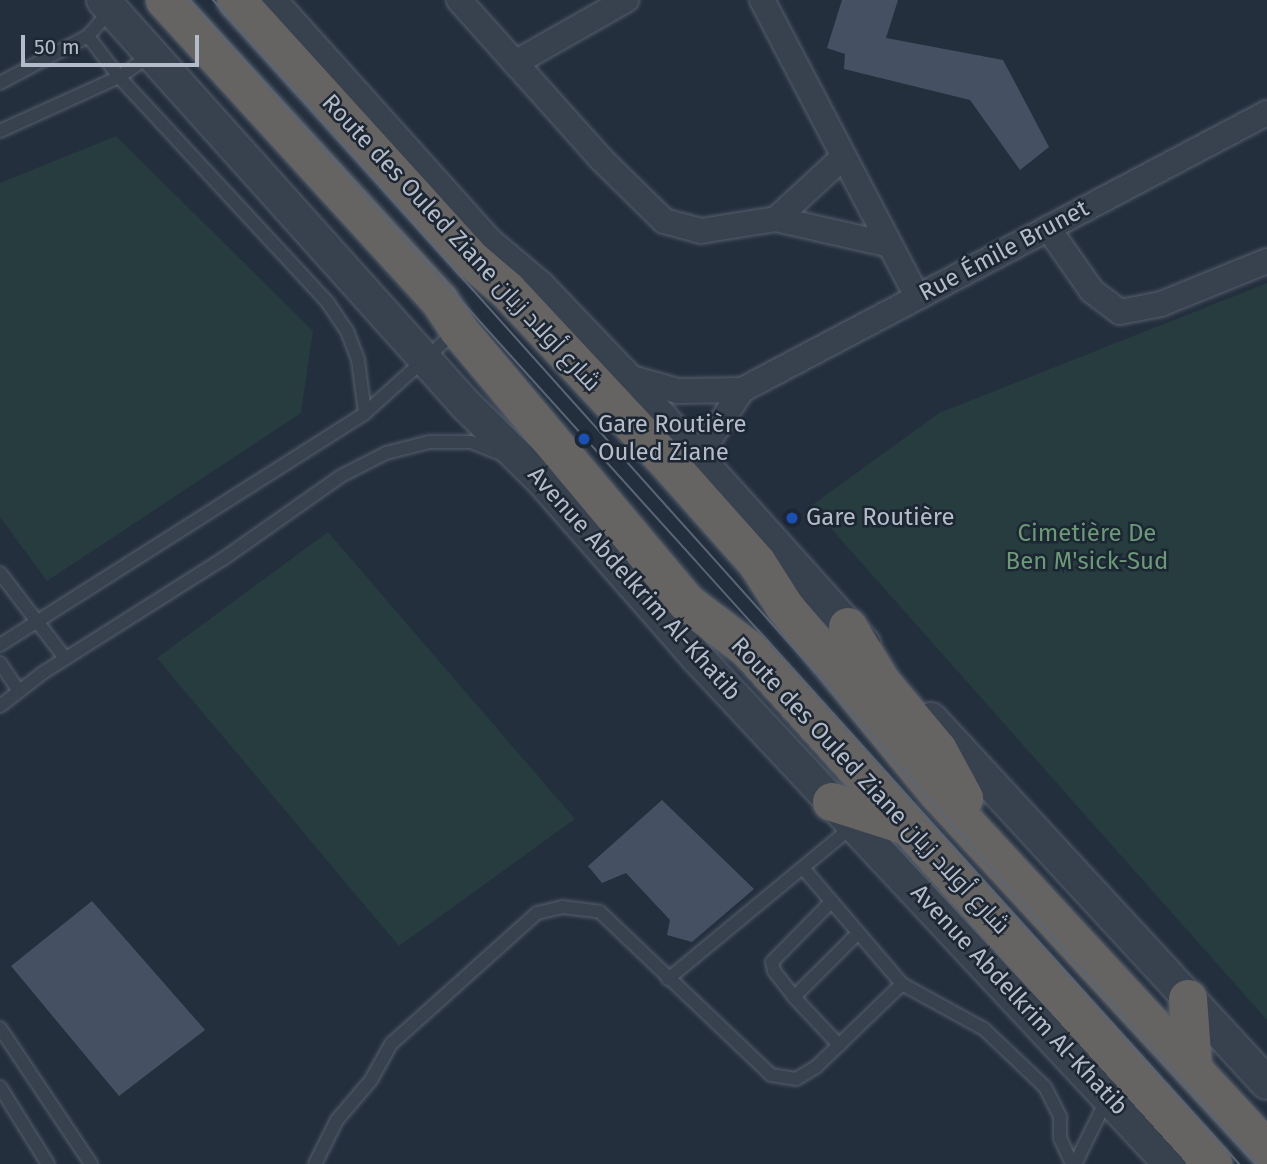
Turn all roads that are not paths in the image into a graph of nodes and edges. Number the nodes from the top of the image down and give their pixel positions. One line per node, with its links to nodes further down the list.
1 (165, 0): 22 (highway, Route des Ouled Ziane شارع أولاد زيان)
2 (236, 0): 20 (highway, Route des Ouled Ziane شارع أولاد زيان)
3 (269, 0): 20 (street)
4 (459, 0): 10 (street)
5 (626, 0): 10 (street)
6 (762, 0): 15 (street)
7 (107, 5): 8 (lane); 9 (street, Avenue Abdelkrim Al-Khatib)
8 (88, 36): 11 (lane); 12 (lane)
9 (152, 54): 11 (lane); 23 (street, Avenue Abdelkrim Al-Khatib)
10 (515, 63): 16 (street)
11 (119, 77): 14 (lane); 26 (lane)
12 (0, 83)
13 (1267, 113): 17 (street, Rue Émile Brunet)
14 (0, 131)
15 (842, 159): 16 (street); 18 (street)
16 (776, 219): 18 (street)
17 (1048, 228): 19 (street); 21 (street, Rue Émile Brunet)
18 (886, 244): 21 (street)
19 (1267, 261)
20 (523, 288): 24 (street); 39 (highway, Route des Ouled Ziane شارع أولاد زيان)
21 (917, 297): 25 (street, Rue Émile Brunet)
22 (458, 329): 23 (lane); 38 (highway, Route des Ouled Ziane شارع أولاد زيان)
23 (426, 360): 26 (lane); 28 (street, Avenue Abdelkrim Al-Khatib)
24 (623, 375): 25 (street, Rue Émile Brunet); 27 (street)
25 (742, 390): 27 (street, Rue Émile Brunet)
26 (365, 412): 30 (lane)
27 (702, 461): 31 (street)
28 (542, 480): 33 (lane); 37 (street, Avenue Abdelkrim Al-Khatib)
29 (0, 573): 30 (lane)
30 (36, 620): 32 (lane); 33 (lane)
31 (848, 627): 39 (highway); 46 (street)
32 (0, 645)
33 (65, 658): 35 (lane)
34 (0, 663): 35 (lane)
35 (18, 690): 36 (lane)
36 (0, 706)
37 (843, 814): 38 (highway); 40 (lane); 52 (street, Avenue Abdelkrim Al-Khatib)
38 (909, 827): 59 (highway, Route des Ouled Ziane شارع أولاد زيان)
39 (985, 845): 49 (highway, Route des Ouled Ziane شارع أولاد زيان)
40 (803, 869): 41 (lane); 43 (lane)
41 (831, 902): 42 (lane); 45 (lane)
42 (858, 933): 44 (lane); 45 (lane)
43 (668, 979): 48 (lane); 56 (lane)
44 (902, 984): 48 (lane); 57 (lane)
45 (794, 997): 48 (lane)
46 (1188, 999): 49 (highway); 50 (street)
47 (0, 1028): 55 (lane)
48 (839, 1045)
49 (1194, 1067): 53 (highway, Route des Ouled Ziane شارع أولاد زيان)
50 (1267, 1083)
51 (0, 1087): 54 (lane)
52 (1109, 1094): 57 (lane); 58 (street, Avenue Abdelkrim Al-Khatib)
53 (1267, 1149)
54 (48, 1164)
55 (91, 1164)
56 (316, 1164)
57 (1073, 1164)
58 (1170, 1164)
59 (1213, 1164)

